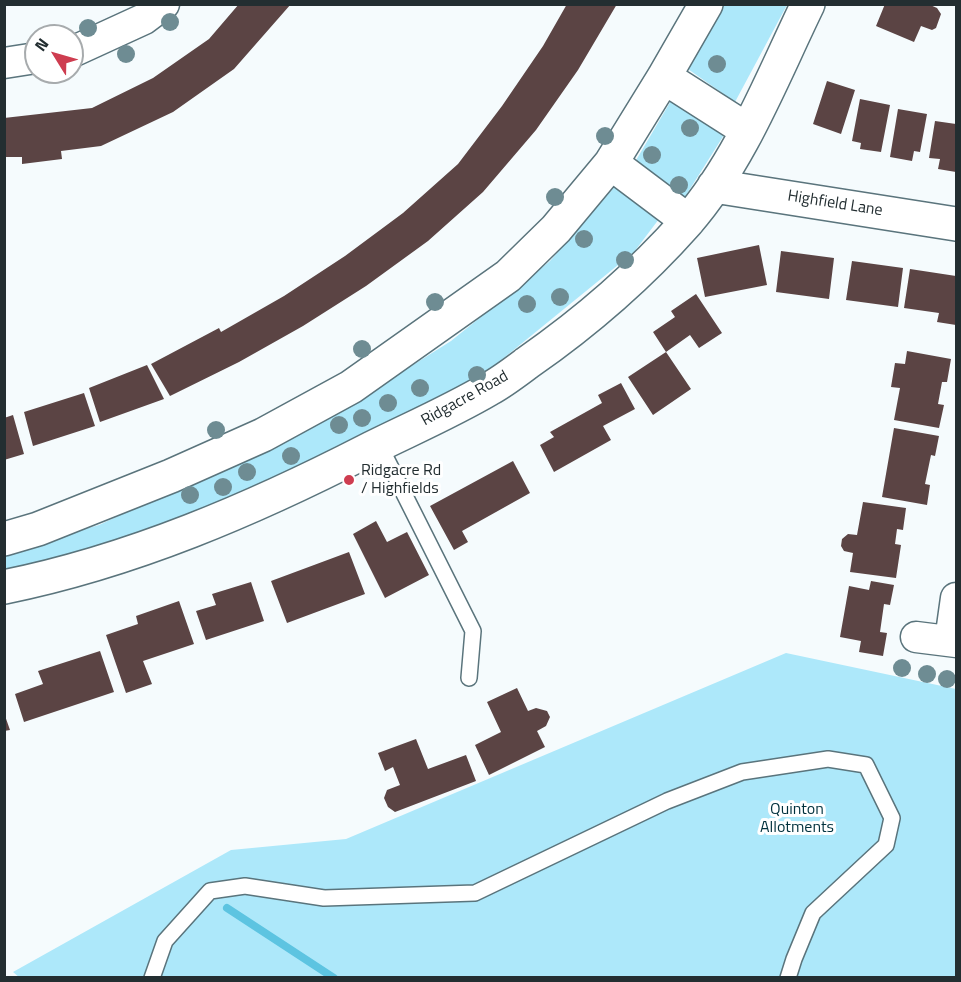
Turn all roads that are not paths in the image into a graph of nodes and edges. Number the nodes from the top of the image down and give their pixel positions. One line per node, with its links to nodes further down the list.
1 (164, 4): 4 (street)
2 (706, 4): 7 (street)
3 (808, 4): 8 (street, Ridgacre Road)
4 (84, 46)
5 (24, 60): 6 (street)
6 (4, 63)
7 (664, 77): 8 (street); 9 (street)
8 (747, 130): 10 (street, Ridgacre Road)
9 (611, 163): 11 (street); 14 (street)
10 (714, 186): 11 (street, Ridgacre Road); 12 (street, Highfield Lane)
11 (687, 221): 13 (street, Ridgacre Road)
12 (957, 224)
13 (379, 444): 15 (street, Ridgacre Road); 19 (lane)
14 (4, 539)
15 (4, 587)
16 (957, 598): 18 (street)
17 (916, 637): 18 (street)
18 (953, 641)
19 (468, 678)
20 (152, 978): 21 (lane)
21 (788, 978)

